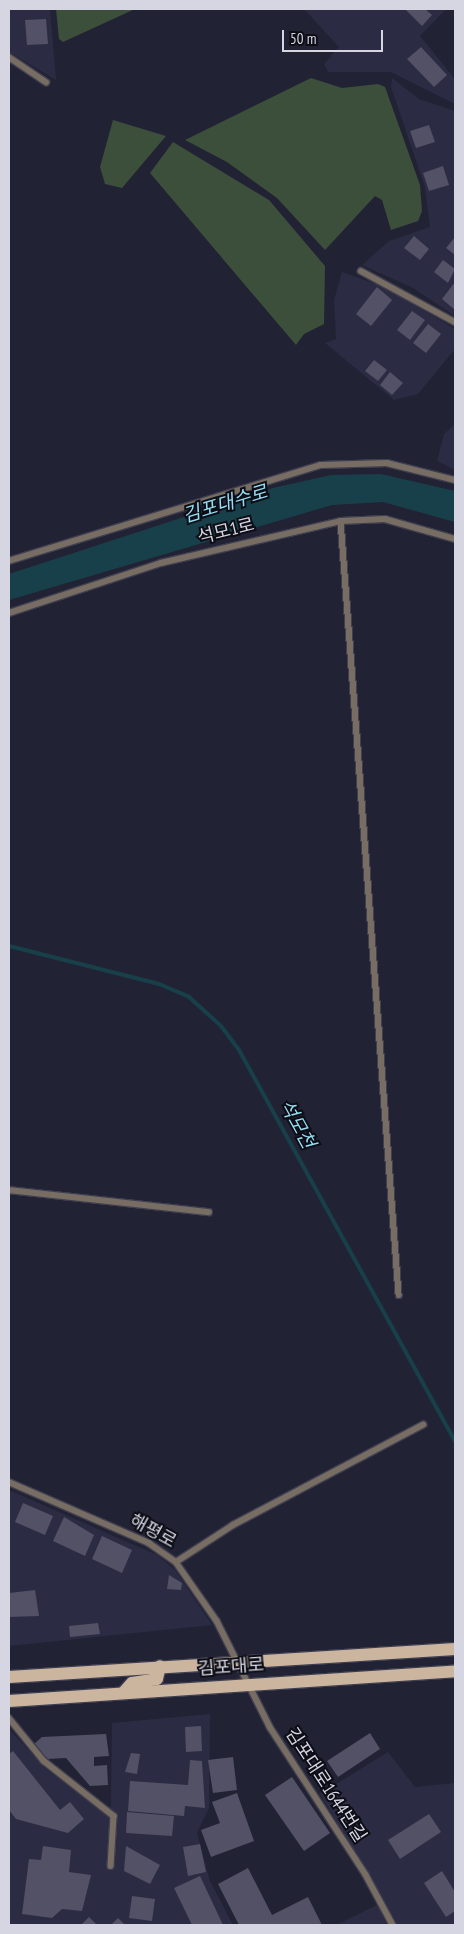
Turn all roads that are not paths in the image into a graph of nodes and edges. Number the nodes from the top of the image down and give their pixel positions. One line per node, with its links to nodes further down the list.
1 (9, 58): 2 (lane)
2 (46, 82)
3 (361, 271): 4 (lane)
4 (455, 322)
5 (455, 480): 8 (lane)
6 (341, 521): 7 (lane, 석모1로); 9 (lane, 석모1로); 12 (lane)
7 (455, 540)
8 (9, 561)
9 (9, 613)
10 (9, 1190): 11 (lane)
11 (208, 1212)
12 (399, 1295)
13 (423, 1425): 15 (lane)
14 (9, 1482): 15 (lane, 해평로)
15 (176, 1562): 17 (lane, 해평로)
16 (455, 1649): 17 (main road, 김포대로)
17 (235, 1661): 18 (main road, 김포대로); 21 (lane, 김포대로1644번길)
18 (160, 1666): 20 (main road, 김포대로); 22 (main road)
19 (455, 1670): 21 (main road, 김포대로)
20 (9, 1677)
21 (246, 1683): 22 (main road, 김포대로); 26 (lane, 김포대로1644번길)
22 (123, 1693): 23 (main road, 김포대로)
23 (9, 1701)
24 (9, 1718): 25 (lane)
25 (111, 1866)
26 (392, 1925)

